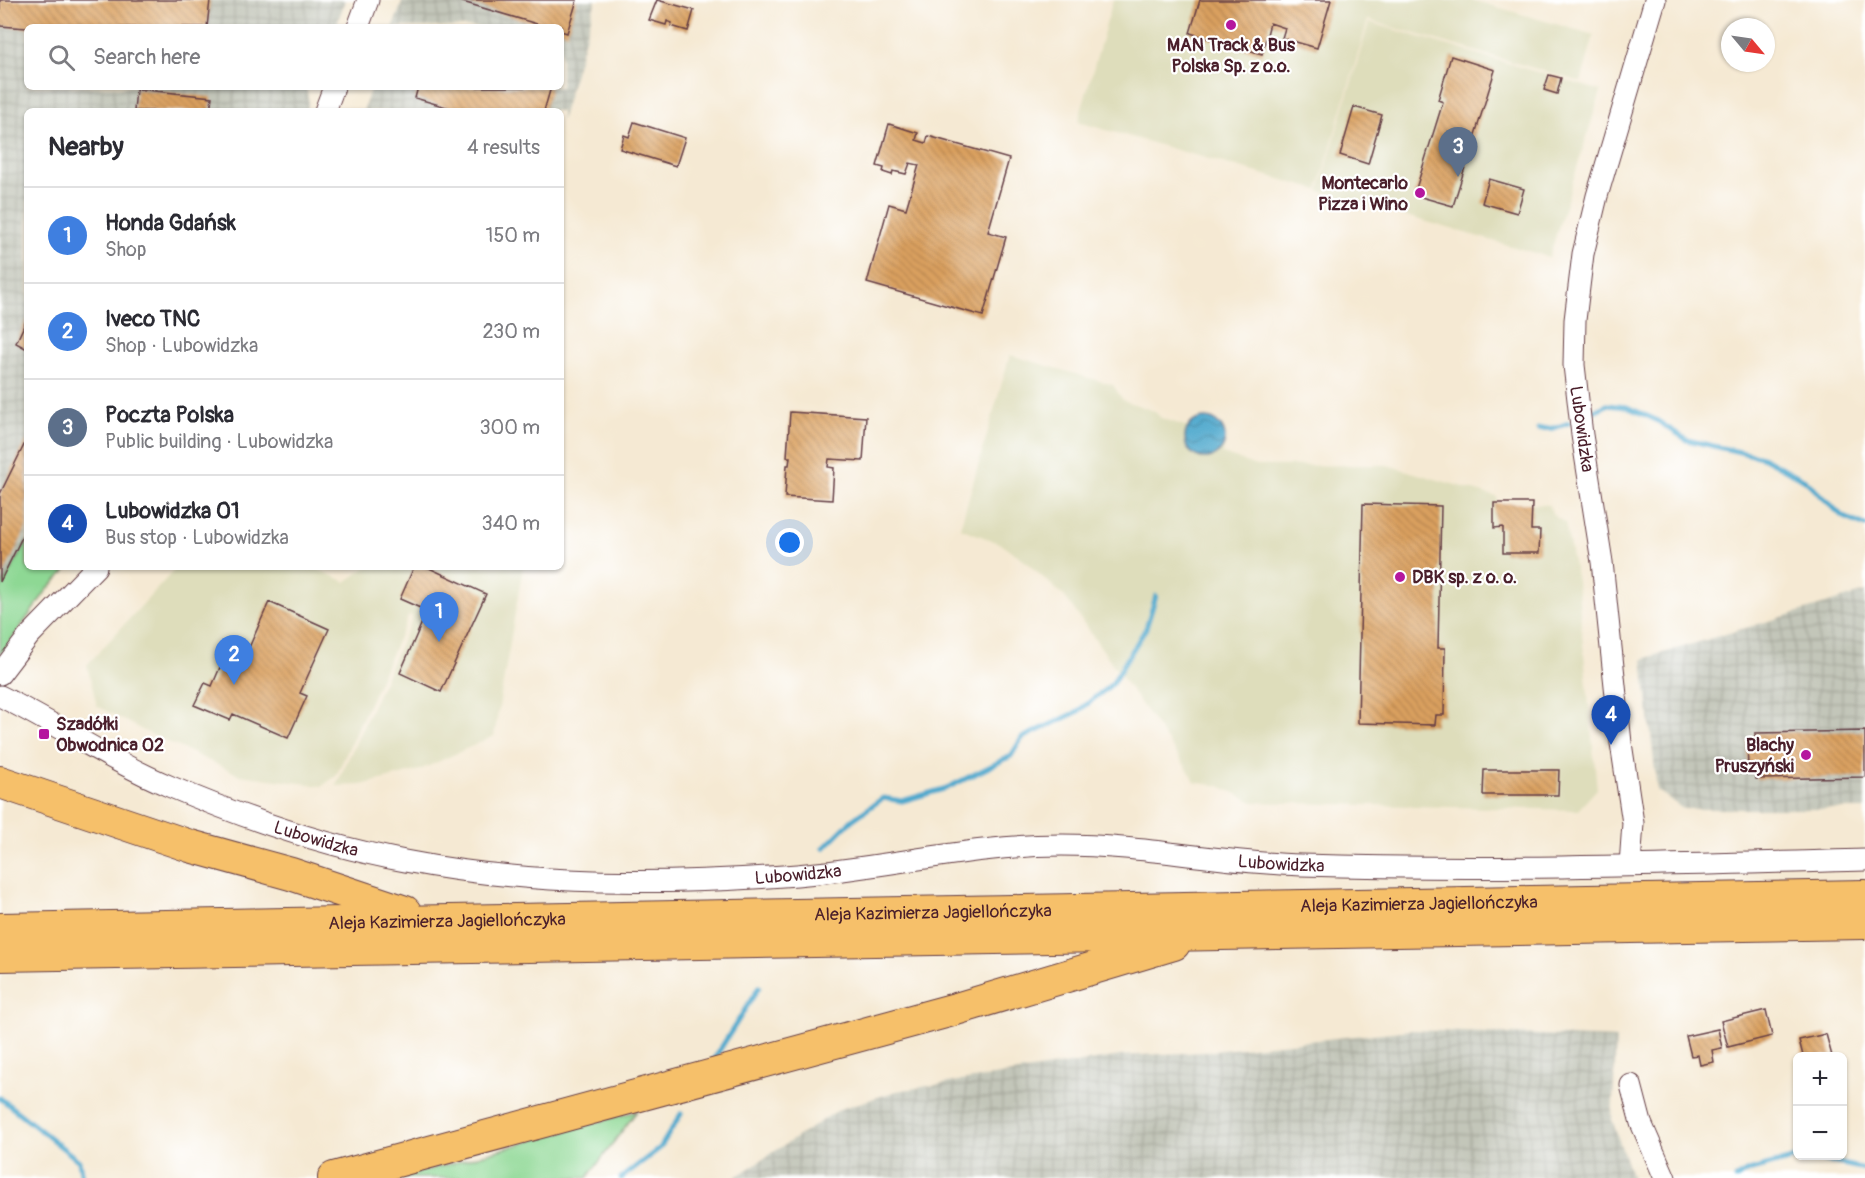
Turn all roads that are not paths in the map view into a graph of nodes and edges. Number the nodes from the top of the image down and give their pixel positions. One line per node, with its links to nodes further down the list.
1 (368, 0): 3 (street)
2 (1654, 0): 11 (street, Lubowidzka)
3 (359, 24)
4 (333, 90): 5 (street)
5 (326, 108)
6 (93, 570): 7 (street)
7 (0, 674)
8 (0, 696): 11 (street, Lubowidzka)
9 (0, 782): 13 (highway)
10 (1865, 860): 11 (street, Lubowidzka)
11 (1630, 865)
12 (1865, 896): 13 (highway, Aleja Kazimierza Jagiellończyka)
13 (426, 919): 15 (highway, Aleja Kazimierza Jagiellończyka)
14 (1865, 923): 16 (highway, Aleja Kazimierza Jagiellończyka)
15 (0, 929)
16 (1211, 933): 17 (highway, Aleja Kazimierza Jagiellończyka); 19 (highway)
17 (0, 955)
18 (1631, 1085): 20 (street)
19 (334, 1178)
20 (1665, 1178)

